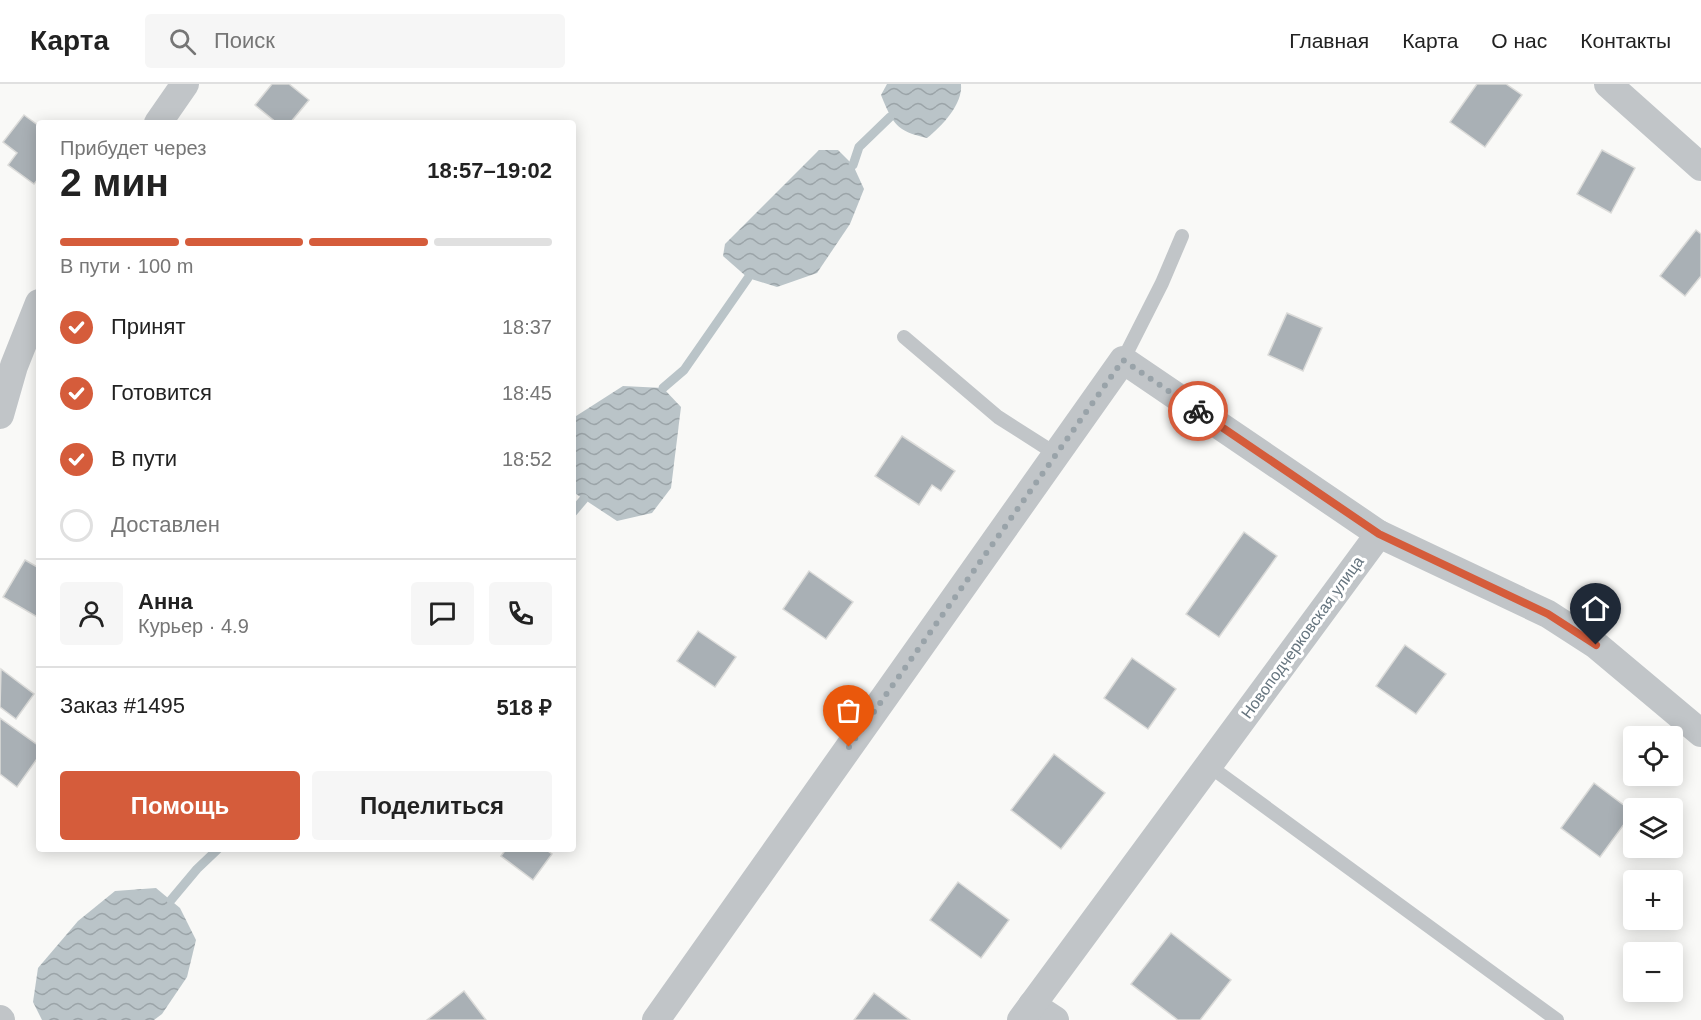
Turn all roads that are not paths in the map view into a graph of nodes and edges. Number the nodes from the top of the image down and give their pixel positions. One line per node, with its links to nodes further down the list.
1 (184, 84): 3 (street)
2 (1608, 84): 4 (street)
3 (160, 120)
4 (1701, 167)
5 (1182, 236): 8 (lane)
6 (36, 311): 9 (street)
7 (904, 337): 10 (lane)
8 (1123, 360): 10 (street); 11 (street)
9 (0, 415)
10 (1056, 454): 15 (street)
11 (1379, 534): 12 (street); 13 (street, Новоподчерковская улица)
12 (1701, 733)
13 (1208, 765): 14 (street, Новоподчерковская улица); 16 (lane)
14 (1036, 1015)
15 (656, 1020)
16 (1557, 1020)

